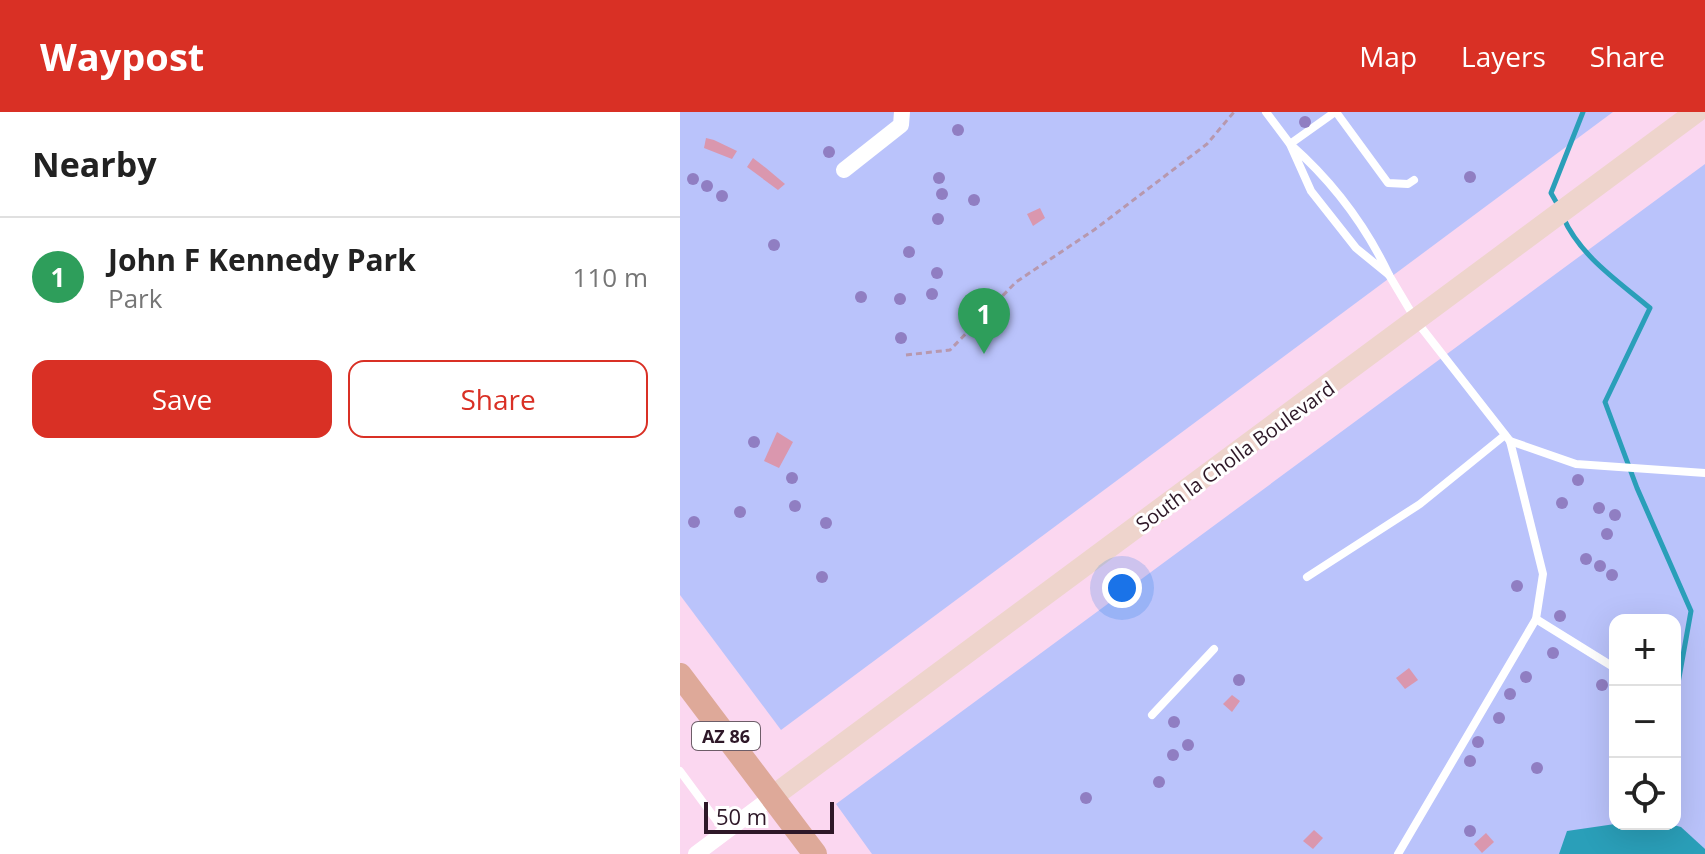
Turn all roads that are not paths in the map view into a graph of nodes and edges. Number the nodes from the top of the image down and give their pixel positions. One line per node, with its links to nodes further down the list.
1 (902, 112): 6 (street)
2 (1266, 112): 5 (lane)
3 (1336, 112): 5 (lane); 7 (lane)
4 (1696, 112): 9 (main road, South la Cholla Boulevard)
5 (1290, 144): 8 (lane); 8 (lane)
6 (844, 170)
7 (1414, 180)
8 (1389, 275): 9 (lane)
9 (1417, 322): 10 (lane); 19 (main road, South la Cholla Boulevard)
10 (1507, 438): 11 (lane); 12 (lane); 13 (lane)
11 (1705, 473)
12 (1307, 577)
13 (1536, 619): 15 (lane); 23 (lane)
14 (1214, 649): 17 (lane)
15 (1609, 664)
16 (680, 675): 19 (main road, AZ 86)
17 (1152, 715)
18 (680, 771): 20 (lane)
19 (772, 797): 20 (street); 22 (main road, AZ 86)
20 (725, 832): 21 (street)
21 (696, 854)
22 (815, 854)
23 (1398, 854)

